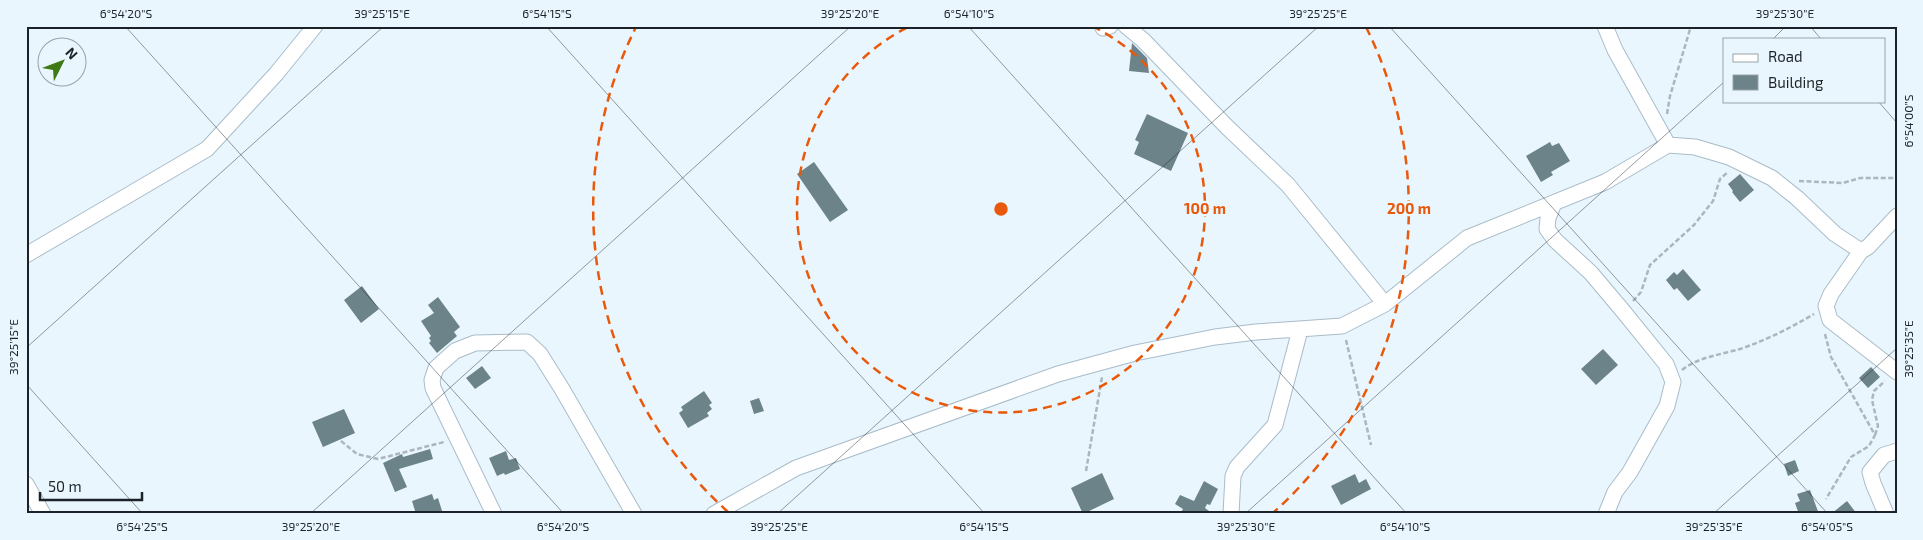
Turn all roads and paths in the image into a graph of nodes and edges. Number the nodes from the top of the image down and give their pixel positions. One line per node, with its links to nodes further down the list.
1 (315, 26): 13 (street)
2 (1126, 26): 14 (street)
3 (1605, 26): 6 (street)
4 (1691, 26): 5 (path)
5 (1667, 115)
6 (1668, 145): 7 (street); 10 (street)
7 (1740, 162): 9 (street); 16 (path)
8 (1897, 178): 9 (path)
9 (1777, 182): 12 (street)
10 (1554, 203): 14 (street); 16 (street)
11 (1897, 216): 12 (street)
12 (1861, 252): 15 (street)
13 (26, 254)
14 (1385, 304): 17 (street)
15 (1826, 306): 21 (street); 22 (path)
16 (1623, 311): 22 (street)
17 (1342, 326): 18 (street); 26 (path)
18 (1300, 330): 20 (street); 35 (street)
19 (1823, 330): 23 (path)
20 (1105, 361): 28 (path); 34 (street)
21 (1896, 371): 23 (path)
22 (1673, 382): 36 (street)
23 (1875, 436): 30 (path)
24 (458, 439): 25 (path); 32 (street); 33 (street)
25 (341, 441)
26 (1371, 446)
27 (1897, 451): 37 (street)
28 (1086, 471)
29 (26, 484): 31 (street)
30 (1826, 499)
31 (43, 514)
32 (494, 514)
33 (634, 514)
34 (714, 514)
35 (1231, 514)
36 (1606, 514)
37 (1886, 514)

